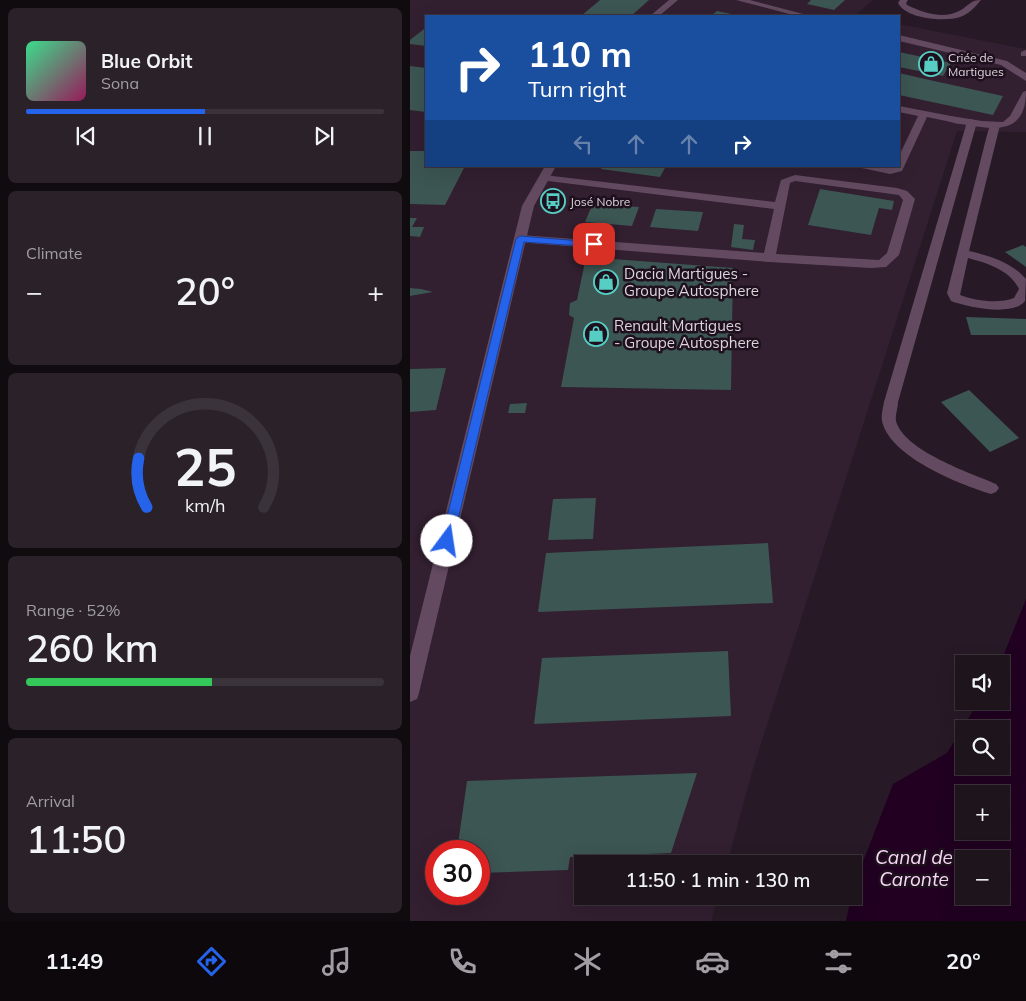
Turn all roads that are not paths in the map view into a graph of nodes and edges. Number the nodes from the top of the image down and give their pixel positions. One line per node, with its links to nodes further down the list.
1 (674, 0): 5 (street)
2 (740, 0): 6 (street)
3 (904, 0): 4 (street)
4 (977, 0)
5 (655, 15)
6 (803, 15)
7 (900, 38): 8 (street)
8 (1026, 78)
9 (1024, 101): 13 (street)
10 (900, 109): 11 (street)
11 (924, 114): 12 (street); 14 (street)
12 (972, 122): 13 (street); 22 (street)
13 (995, 125): 20 (street)
14 (900, 165)
15 (871, 167): 16 (street)
16 (899, 167)
17 (548, 172): 18 (street); 19 (street)
18 (780, 206): 21 (street); 21 (street)
19 (520, 239): 21 (street); 23 (street)
20 (962, 253): 20 (street)
21 (769, 258)
22 (990, 488)
23 (410, 693)

